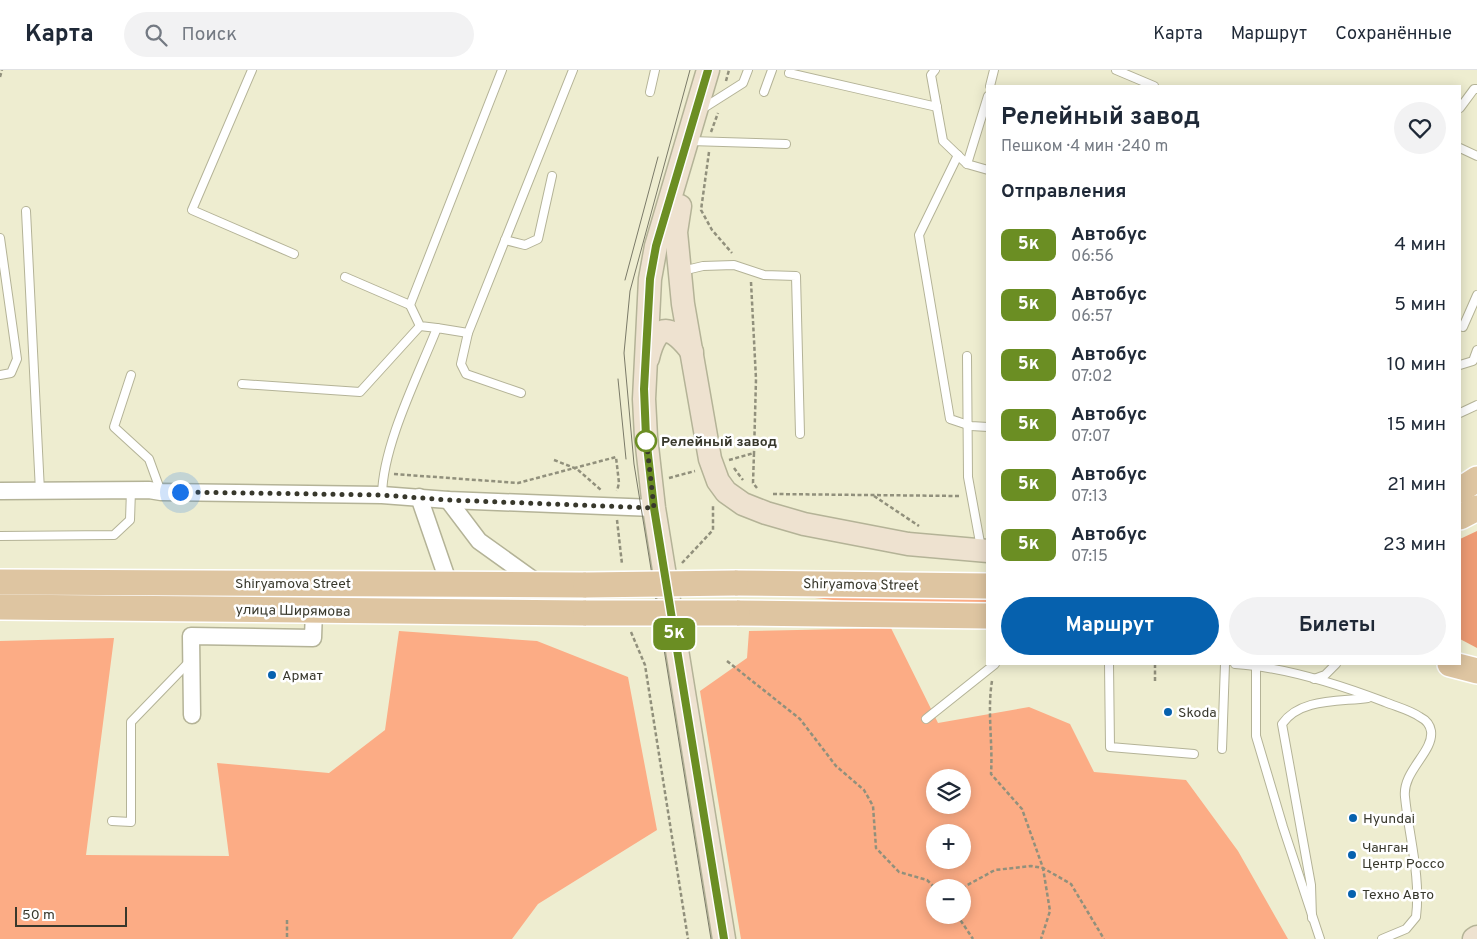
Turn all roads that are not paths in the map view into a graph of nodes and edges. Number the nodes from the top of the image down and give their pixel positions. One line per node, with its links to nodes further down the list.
1 (252, 70): 31 (lane)
2 (502, 70): 35 (lane)
3 (573, 70): 30 (lane)
4 (655, 70): 15 (lane)
5 (708, 70): 20 (main road)
6 (748, 70): 20 (lane)
7 (772, 70): 16 (lane)
8 (935, 70): 18 (lane)
9 (994, 70): 12 (lane)
10 (1116, 70): 13 (lane)
11 (789, 74): 18 (lane)
12 (990, 85)
13 (1152, 85)
14 (1477, 89): 19 (lane)
15 (650, 92)
16 (764, 92)
17 (986, 102): 25 (lane)
18 (937, 106): 23 (lane)
19 (1461, 107)
20 (692, 129): 21 (lane); 32 (main road); 46 (main road)
21 (786, 144)
22 (1461, 148): 24 (lane)
23 (958, 156): 25 (lane); 51 (lane)
24 (1477, 156)
25 (967, 164): 26 (lane)
26 (986, 169)
27 (552, 176): 30 (lane)
28 (26, 210): 57 (lane)
29 (0, 238): 44 (lane)
30 (505, 240): 39 (lane)
31 (294, 254)
32 (680, 271): 41 (main road); 53 (lane)
33 (344, 277): 35 (lane)
34 (1477, 295): 37 (lane)
35 (410, 305): 36 (lane)
36 (420, 326): 38 (lane); 47 (lane)
37 (1461, 326)
38 (437, 328): 39 (lane); 60 (lane)
39 (468, 333): 48 (lane)
40 (1477, 350): 43 (lane)
41 (693, 353): 46 (main road); 67 (main road)
42 (967, 356): 51 (lane)
43 (1461, 365)
44 (0, 375)
45 (131, 376): 59 (lane)
46 (644, 379): 63 (main road)
47 (242, 384)
48 (521, 393)
49 (1477, 405): 50 (lane)
50 (1461, 413)
51 (968, 425): 52 (lane); 67 (lane)
52 (986, 427)
53 (800, 434)
54 (1477, 479): 55 (main road)
55 (1461, 489)
56 (131, 490): 57 (street); 59 (street); 66 (lane)
57 (40, 491): 58 (street)
58 (0, 492)
59 (161, 492): 60 (street)
60 (382, 495): 61 (street)
61 (419, 497): 62 (street); 69 (street)
62 (448, 500): 63 (street); 71 (street)
63 (654, 508): 96 (main road)
64 (1477, 508): 65 (main road)
65 (1461, 516)
66 (0, 536)
67 (985, 550)
68 (0, 582): 69 (main road, Shiryamova Street)
69 (450, 584): 70 (main road, Shiryamova Street)
70 (484, 585): 71 (main road, Shiryamova Street); 75 (main road)
71 (541, 585): 72 (main road, Shiryamova Street, bridge)
72 (986, 586)
73 (0, 607): 74 (main road, улица Ширямова)
74 (314, 610): 75 (main road, улица Ширямова); 78 (street)
75 (484, 612): 76 (main road, улица Ширямова, bridge)
76 (982, 619)
77 (1461, 655): 85 (main road)
78 (191, 660): 90 (street); 94 (lane)
79 (995, 665): 91 (lane)
80 (1109, 665): 93 (lane)
81 (1225, 665): 92 (lane)
82 (1242, 665): 86 (lane)
83 (1335, 665): 88 (lane)
84 (1454, 665): 87 (main road)
85 (1477, 666)
86 (1256, 667): 88 (lane); 95 (lane)
87 (1477, 671)
88 (1312, 679): 89 (lane)
89 (1372, 697): 95 (lane); 98 (lane)
90 (192, 715)
91 (926, 719)
92 (1222, 750)
93 (1194, 754)
94 (112, 821)
95 (1312, 918): 97 (lane)
96 (724, 939)
97 (1320, 939)
98 (1382, 939)

